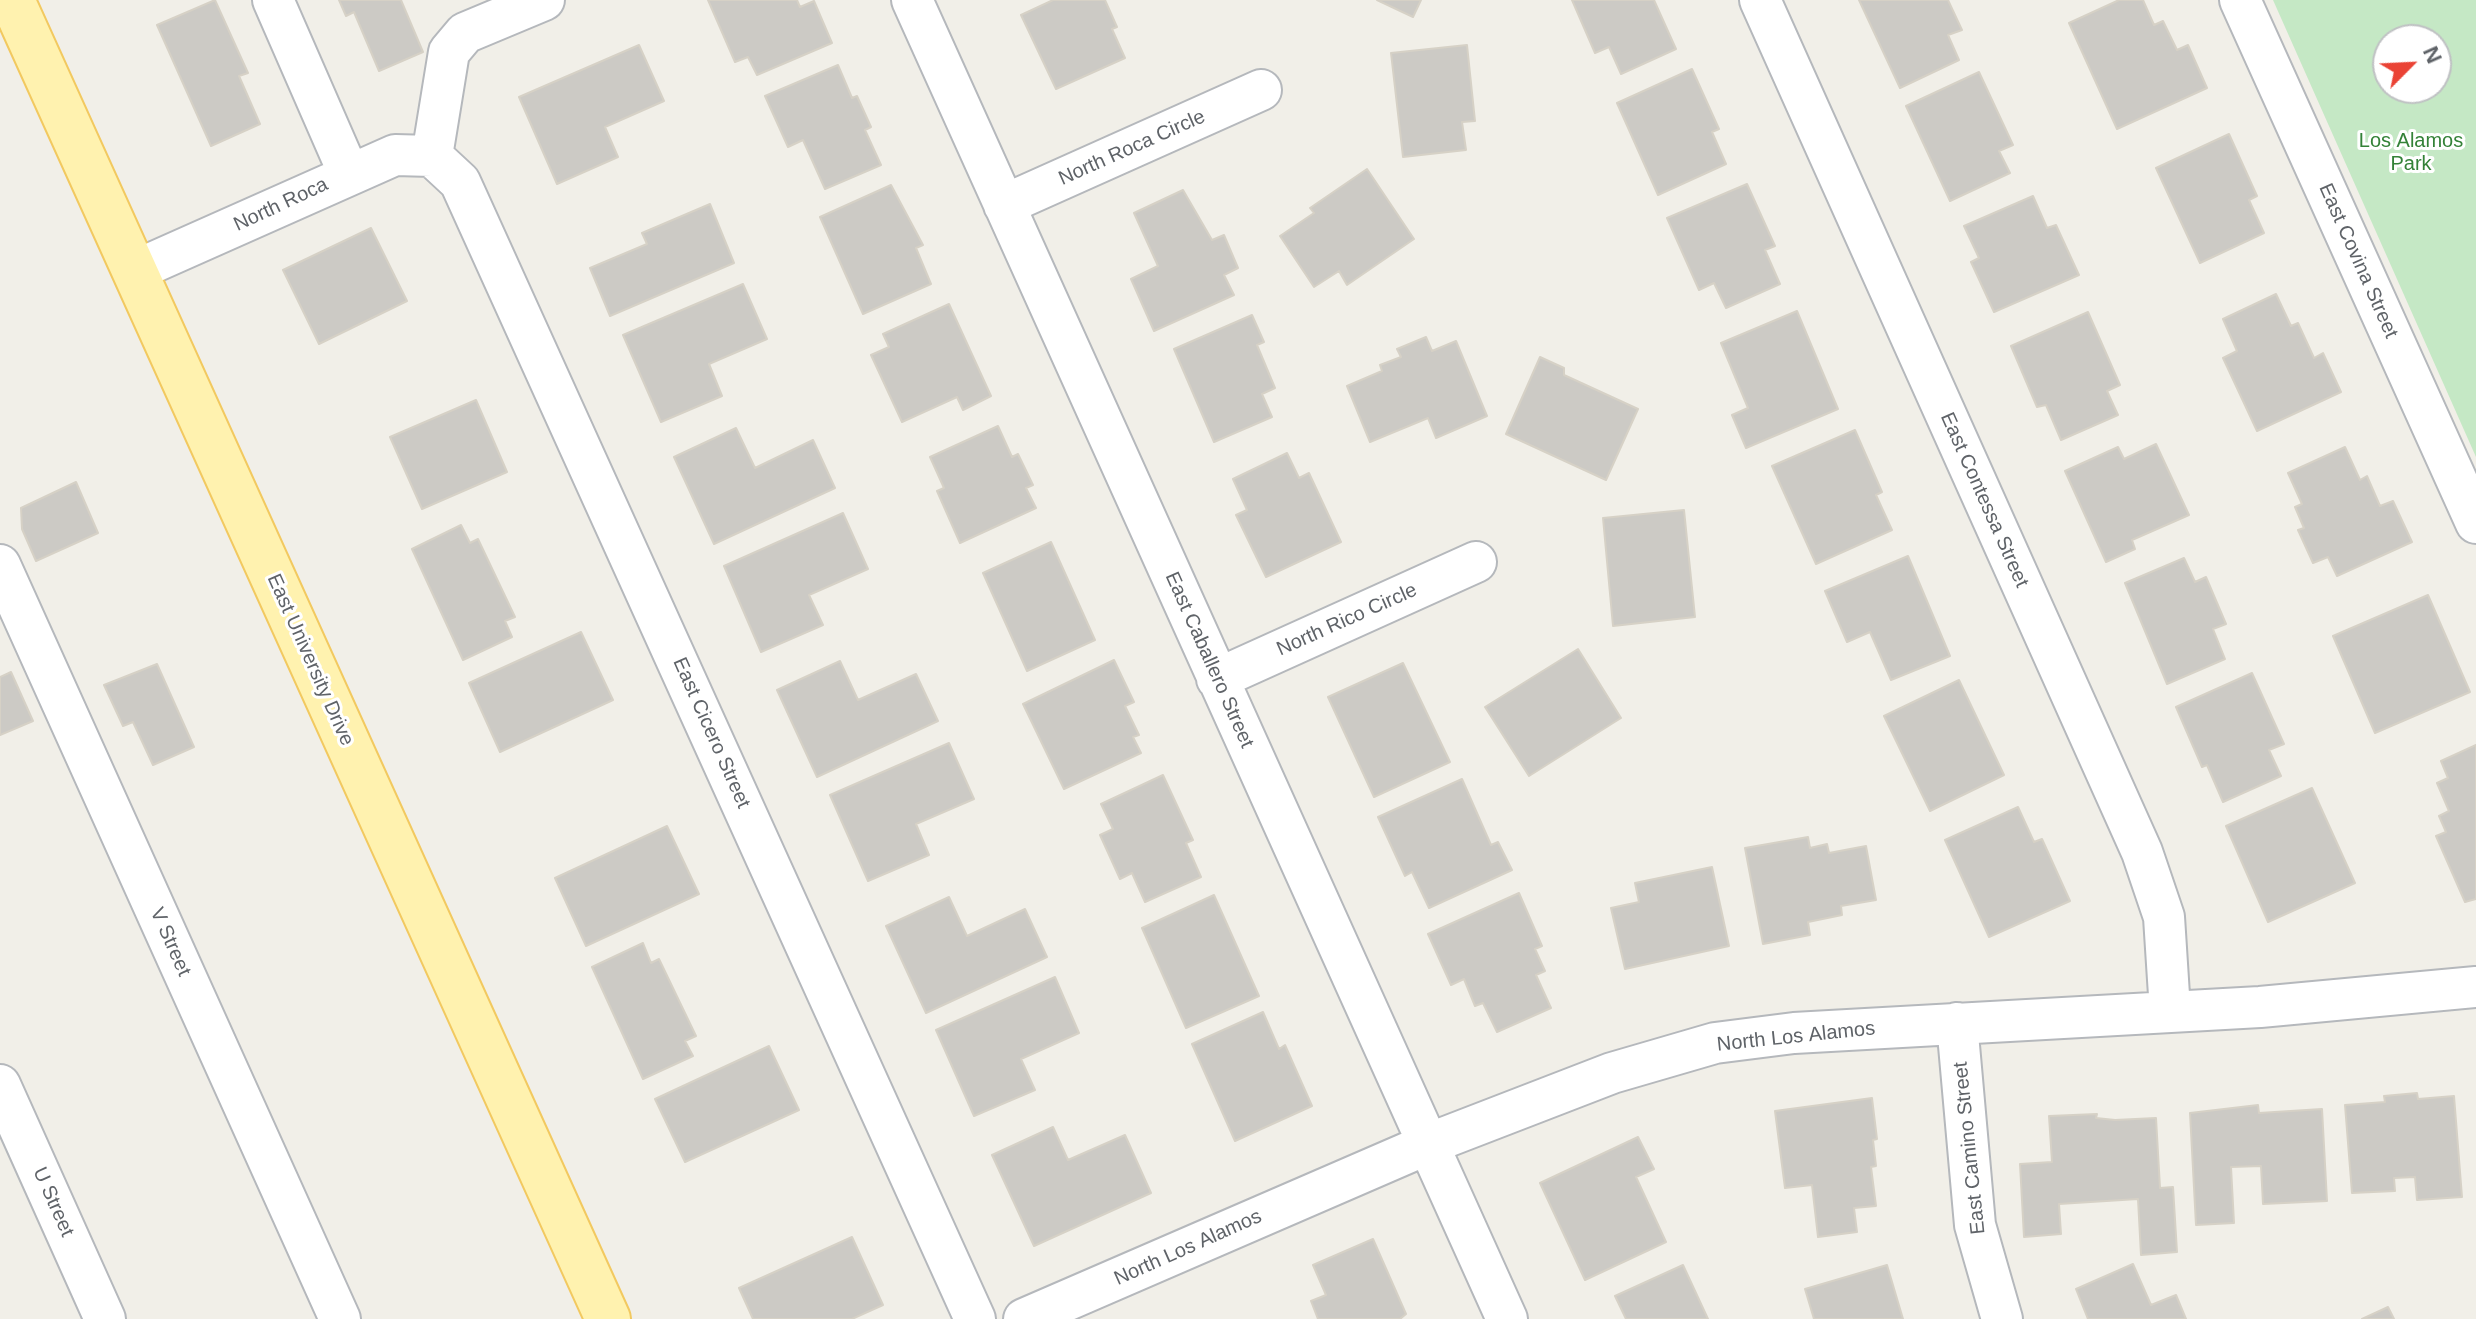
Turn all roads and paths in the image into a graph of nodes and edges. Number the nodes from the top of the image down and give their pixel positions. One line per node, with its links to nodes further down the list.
1 (12, 0): 11 (main road, East University Drive)
2 (273, 0): 9 (street)
3 (544, 0): 8 (street)
4 (912, 0): 10 (street, East Caballero Street)
5 (1760, 0): 17 (street, East Contessa Street)
6 (2240, 0): 12 (street, East Covina Street)
7 (1261, 90): 10 (street, North Roca Circle)
8 (432, 156): 9 (street, North Roca); 24 (street, East Cicero Street)
9 (349, 174): 11 (street, North Roca)
10 (1004, 205): 15 (street, East Caballero Street)
11 (134, 271): 23 (main road, East University Drive)
12 (2476, 523)
13 (1476, 562): 15 (street, North Rico Circle)
14 (0, 565): 22 (street, V Street)
15 (1217, 679): 20 (street, East Caballero Street)
16 (2476, 987): 17 (street, North Los Alamos)
17 (2170, 1011): 18 (street, North Los Alamos)
18 (1957, 1023): 20 (street, North Los Alamos); 27 (street, East Camino Street)
19 (0, 1085): 21 (street, U Street)
20 (1428, 1144): 25 (street, North Los Alamos); 26 (street, East Caballero Street)
21 (105, 1319)
22 (340, 1319)
23 (608, 1319)
24 (975, 1319)
25 (1024, 1319)
26 (1507, 1319)
27 (2002, 1319)

